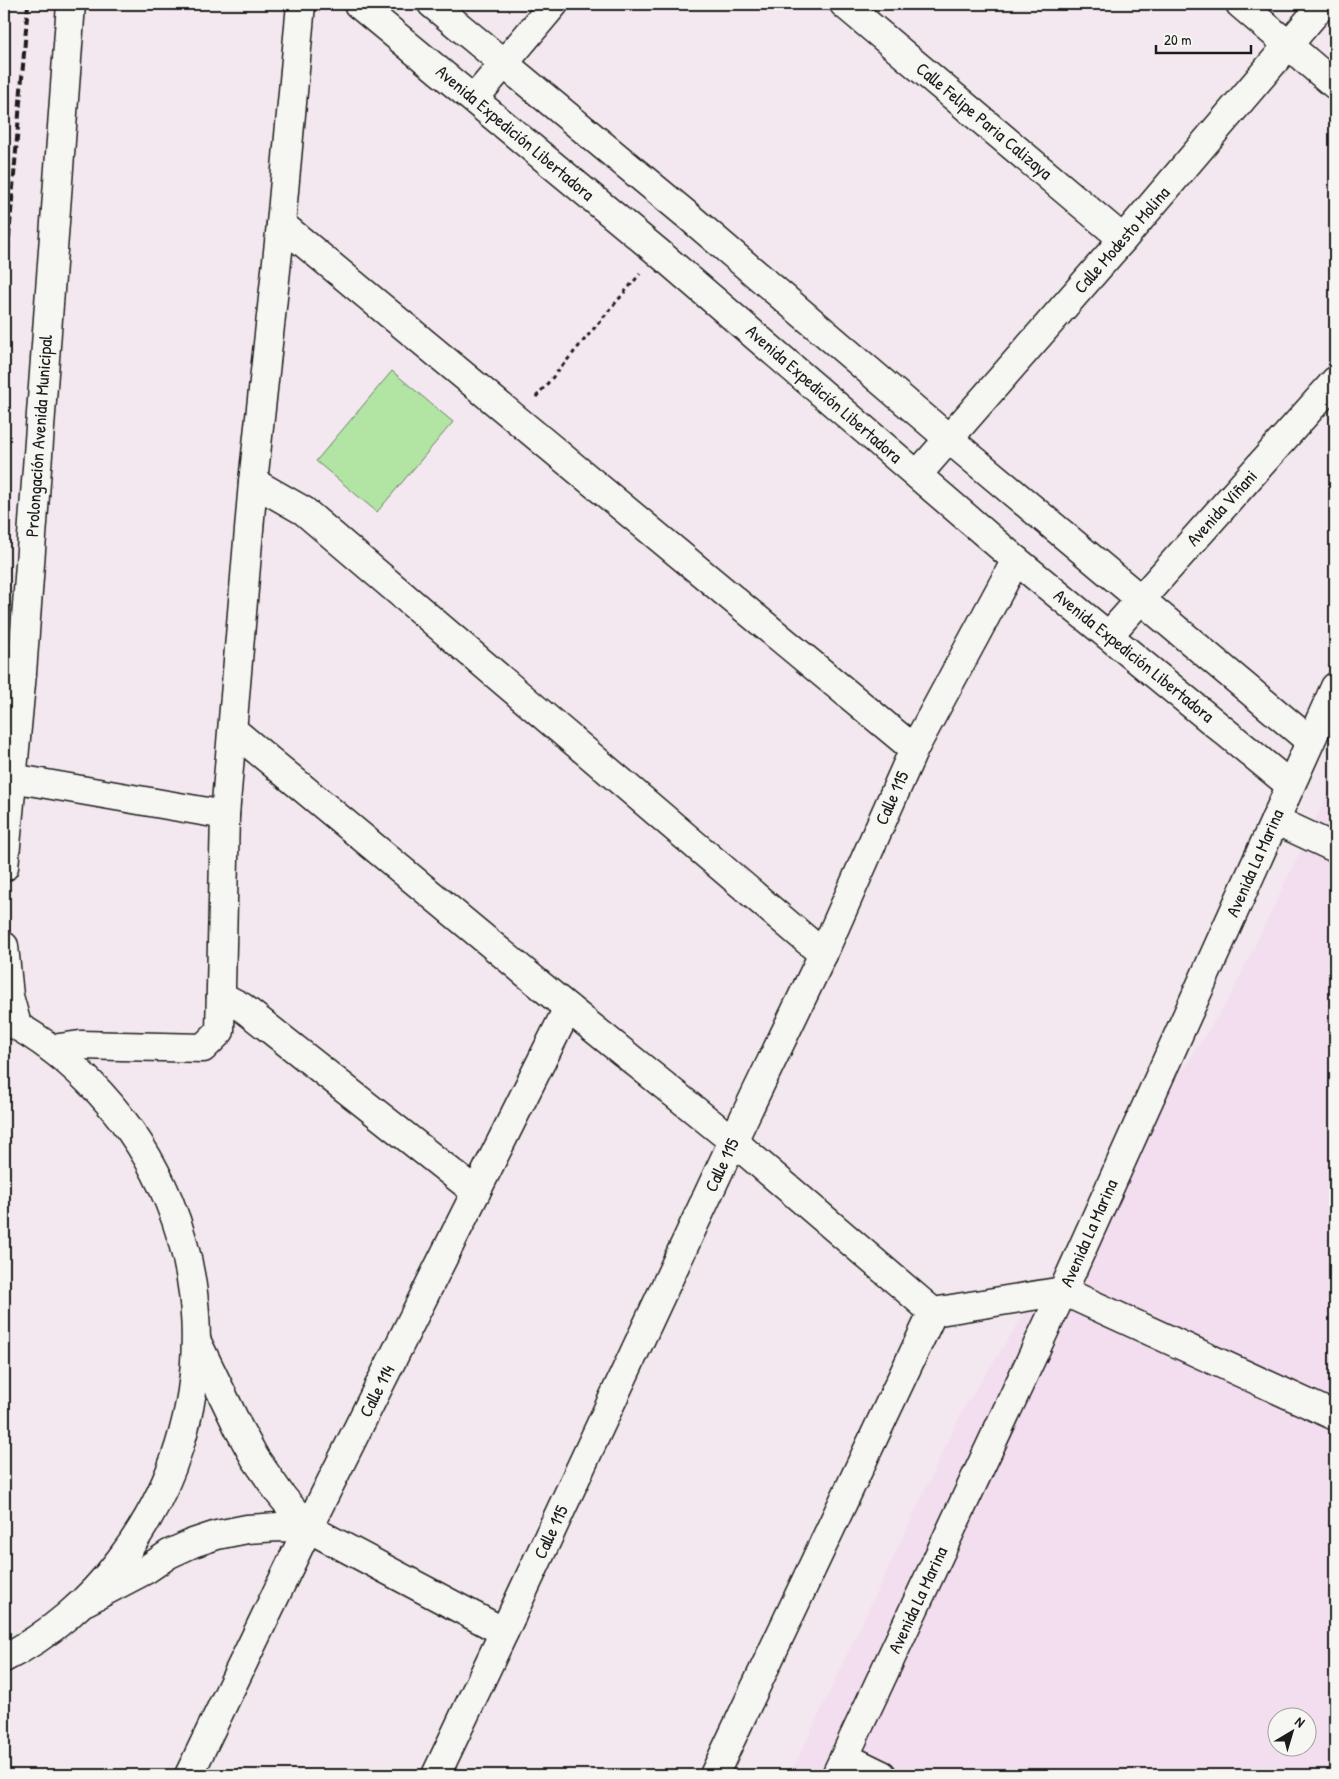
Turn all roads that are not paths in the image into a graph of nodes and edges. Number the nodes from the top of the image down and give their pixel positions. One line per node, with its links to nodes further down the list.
1 (71, 4): 26 (street, Prolongación Avenida Municipal)
2 (301, 4): 13 (street)
3 (358, 4): 12 (street, Avenida Expedición Libertadora)
4 (432, 4): 10 (street)
5 (554, 4): 10 (street)
6 (844, 4): 14 (street, Calle Felipe Paria Calizaya)
7 (1240, 4): 9 (street)
8 (1323, 4): 9 (street, Calle Modesto Molina)
9 (1288, 45): 11 (street); 14 (street, Calle Modesto Molina)
10 (504, 63): 12 (street); 16 (street)
11 (1335, 85)
12 (474, 99): 17 (street, Avenida Expedición Libertadora)
13 (281, 224): 18 (street); 25 (street)
14 (1124, 239): 16 (street, Calle Modesto Molina)
15 (1335, 381): 20 (street, Avenida Viñani)
16 (948, 439): 17 (street, Calle Modesto Molina); 20 (street)
17 (918, 474): 19 (street, Avenida Expedición Libertadora)
18 (254, 482): 23 (street); 33 (street)
19 (1016, 560): 21 (street, Avenida Expedición Libertadora); 25 (street, Calle 115)
20 (1141, 599): 21 (street, Avenida Viñani); 24 (street)
21 (1109, 635): 27 (street, Avenida Expedición Libertadora)
22 (1335, 687): 24 (street, Avenida La Marina)
23 (234, 731): 28 (street); 35 (street)
24 (1310, 741): 27 (street, Avenida La Marina)
25 (914, 749): 33 (street, Calle 115)
26 (12, 778): 28 (street); 31 (street, Prolongación Avenida Municipal)
27 (1290, 785): 29 (street, Avenida La Marina)
28 (225, 815): 34 (street)
29 (1275, 820): 30 (street); 40 (street, Avenida La Marina)
30 (1335, 848)
31 (4, 868)
32 (4, 946): 36 (street)
33 (823, 954): 38 (street, Calle 115)
34 (221, 996): 37 (street); 39 (street)
35 (568, 1008): 38 (street); 39 (street, Calle 114)
36 (10, 1022): 37 (street)
37 (52, 1049): 42 (street)
38 (733, 1141): 41 (street); 46 (street, Calle 115)
39 (476, 1192): 44 (street, Calle 114)
40 (1063, 1291): 41 (street); 43 (street); 48 (street, Avenida La Marina)
41 (933, 1312): 51 (street)
42 (196, 1342): 44 (street); 45 (street)
43 (1335, 1416)
44 (308, 1528): 45 (street); 46 (street); 49 (street, Calle 114)
45 (81, 1604): 47 (street)
46 (504, 1632): 50 (street, Calle 115)
47 (4, 1658)
48 (841, 1766): 52 (street)
49 (189, 1775)
50 (436, 1775)
51 (714, 1775)
52 (882, 1775)

